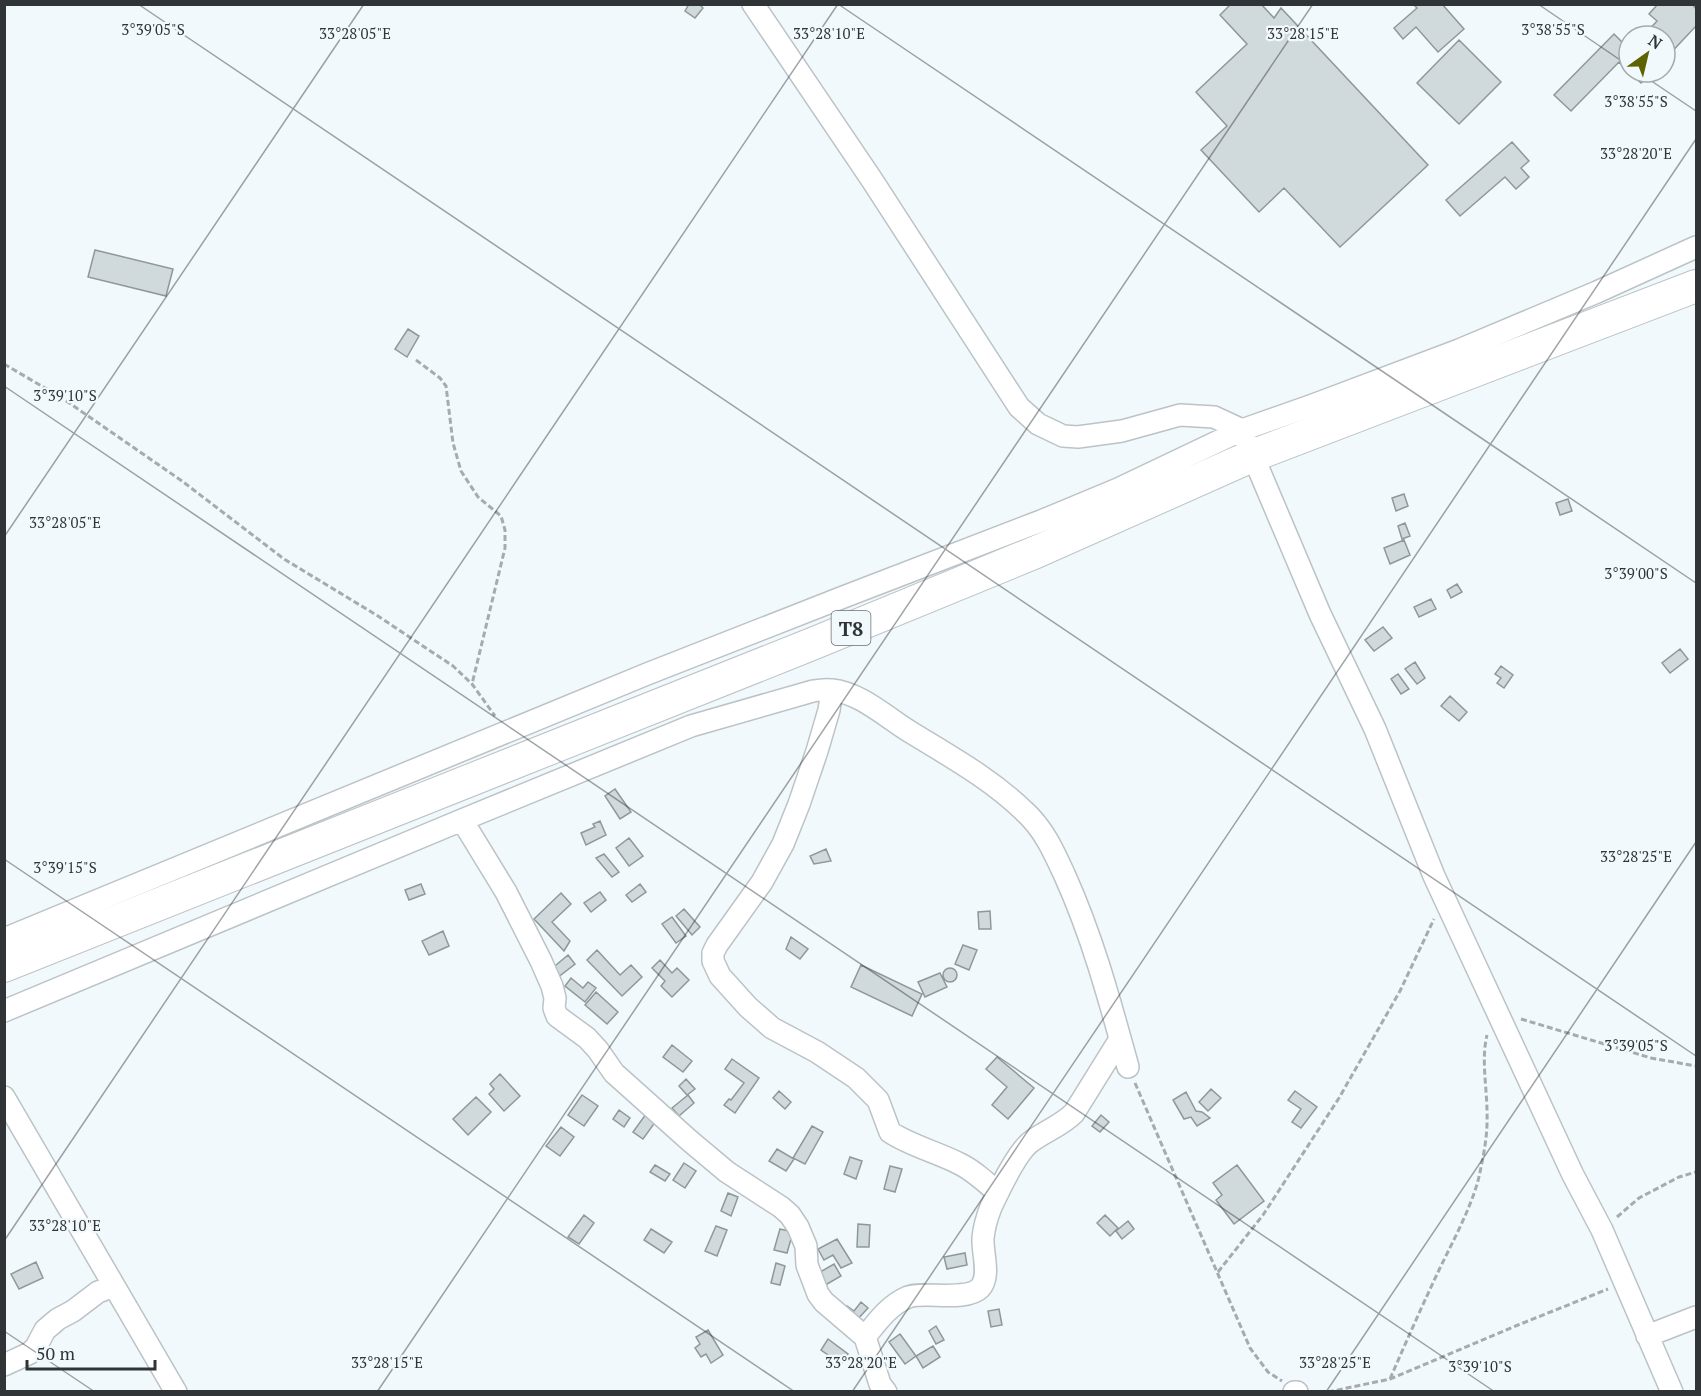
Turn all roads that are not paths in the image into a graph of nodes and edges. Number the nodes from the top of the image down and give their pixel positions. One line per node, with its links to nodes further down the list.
1 (753, 4): 4 (street)
2 (1696, 248): 4 (street)
3 (1696, 286): 4 (highway, T8)
4 (1247, 443): 7 (street); 8 (highway, T8); 16 (street)
5 (832, 690): 6 (street); 10 (street); 13 (street)
6 (462, 820): 9 (street); 17 (street)
7 (4, 939)
8 (4, 966)
9 (4, 1011)
10 (1120, 1040): 11 (street); 13 (street)
11 (1128, 1067)
12 (4, 1097): 14 (street)
13 (998, 1193): 17 (street)
14 (114, 1286): 18 (street); 19 (street)
15 (1696, 1317): 16 (street)
16 (1647, 1336): 21 (street)
17 (865, 1337): 20 (street)
18 (4, 1365)
19 (176, 1392)
20 (886, 1392)
21 (1672, 1392)

